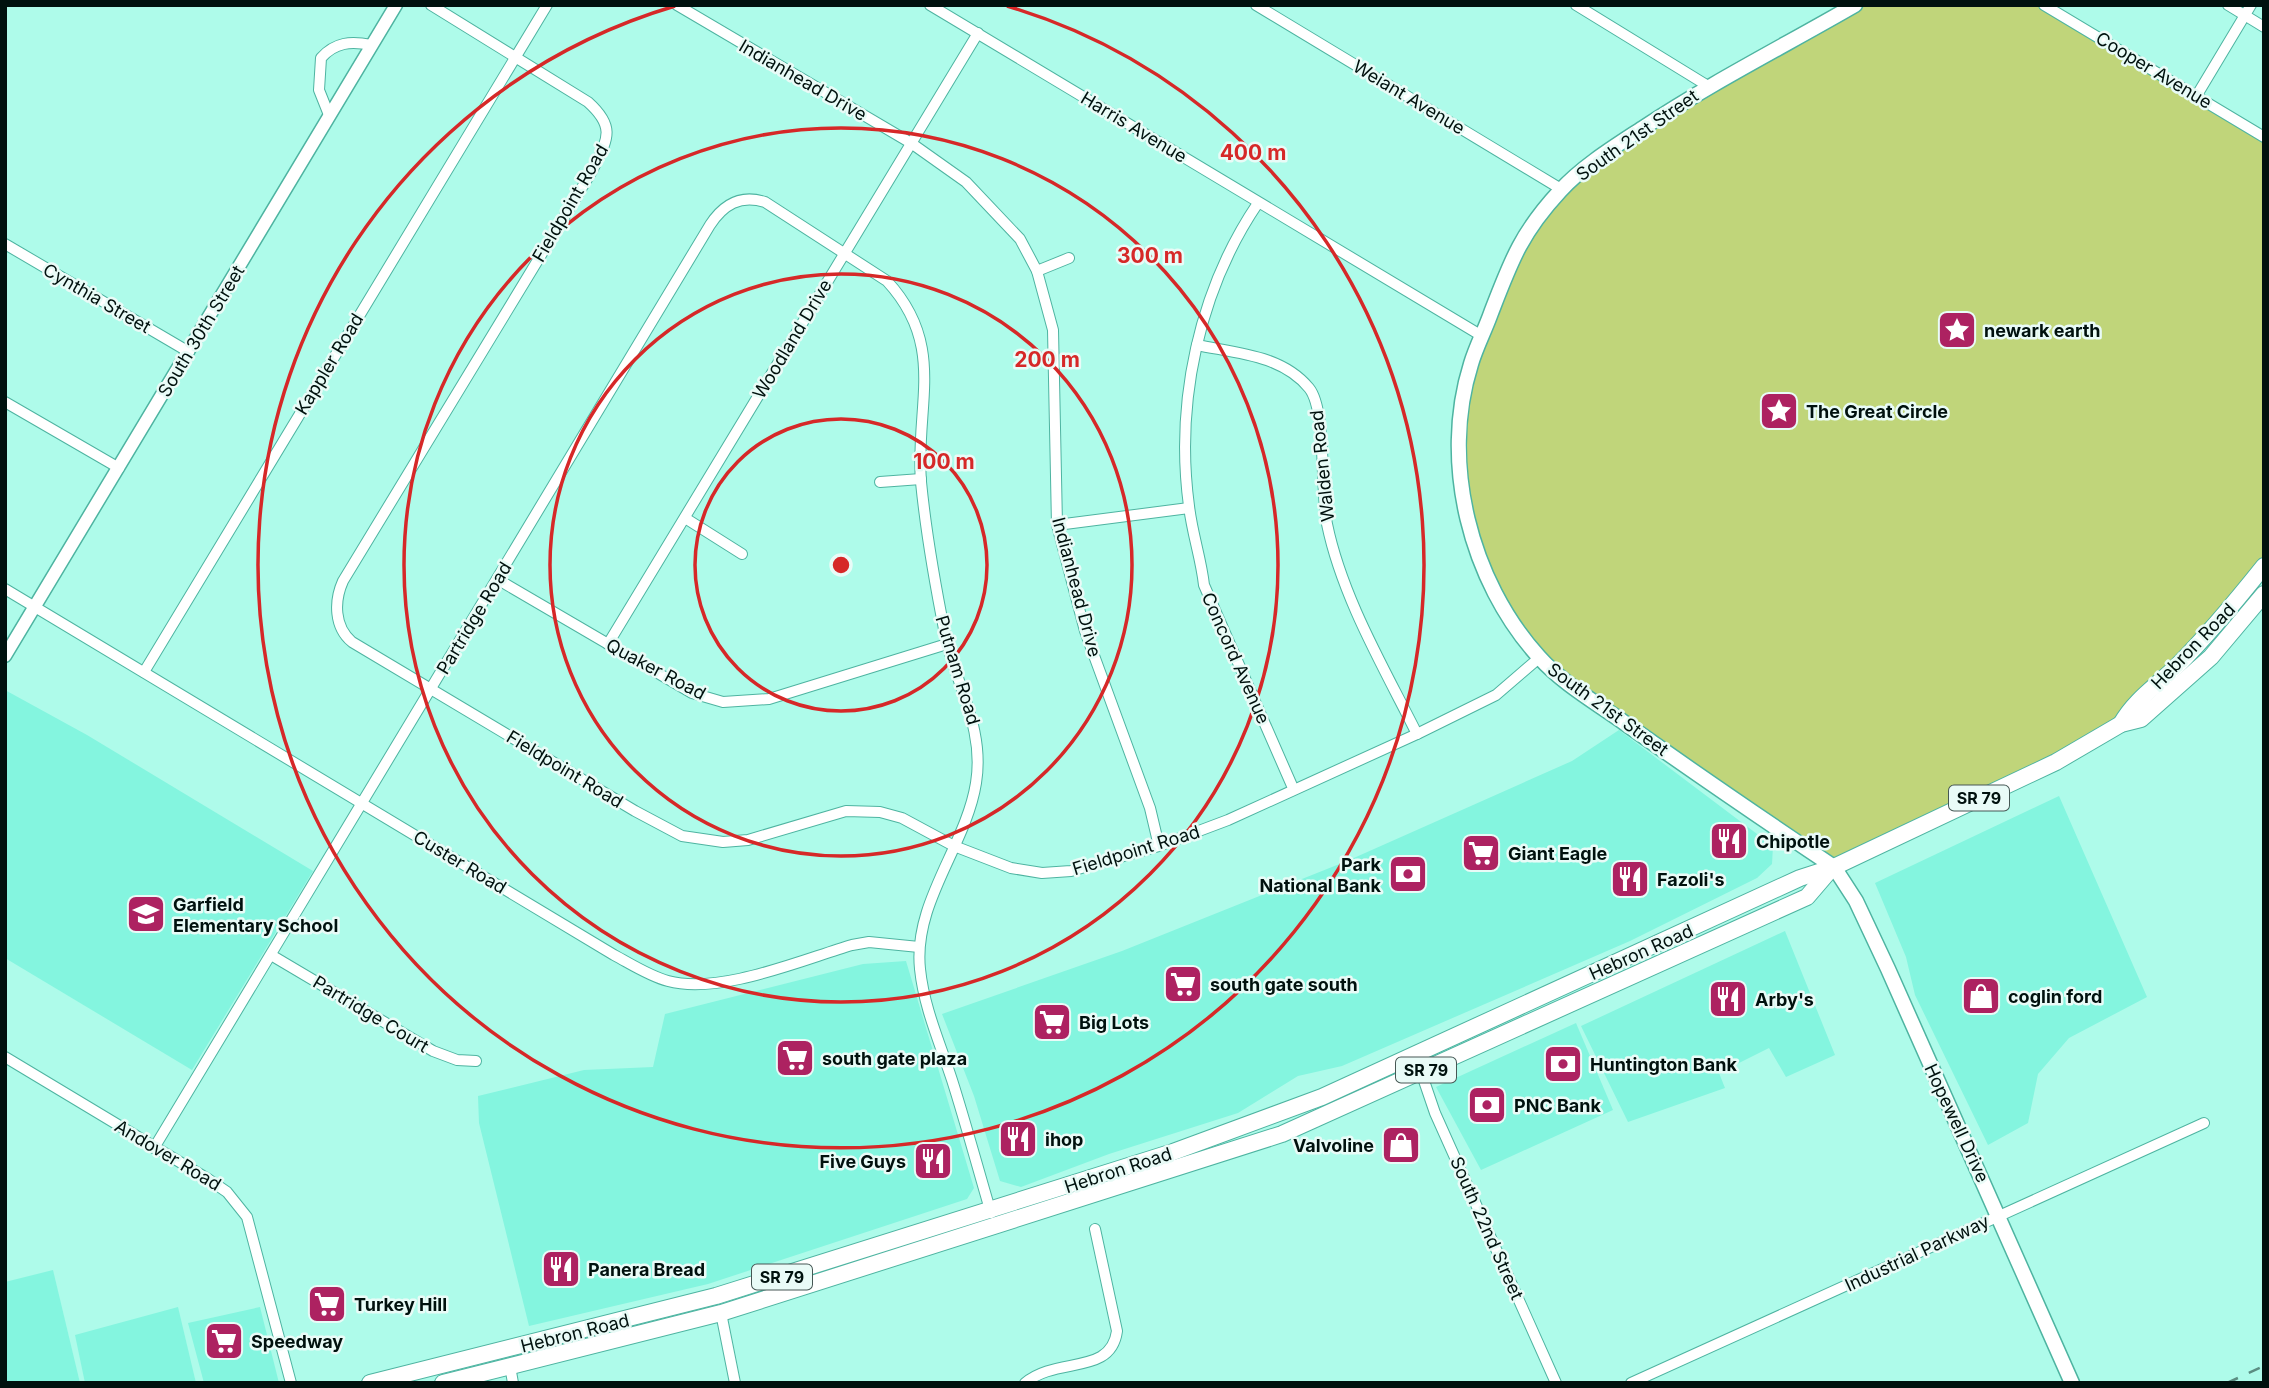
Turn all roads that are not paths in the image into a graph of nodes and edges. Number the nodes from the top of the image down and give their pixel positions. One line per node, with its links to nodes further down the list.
1 (396, 5): 15 (street, South 30th Street)
2 (431, 5): 16 (street, Fieldpoint Road)
3 (548, 5): 16 (street)
4 (677, 5): 21 (street, Indianhead Drive)
5 (930, 5): 14 (street, Harris Avenue)
6 (1256, 5): 22 (street, Weiant Avenue)
7 (1576, 5): 17 (street)
8 (1855, 5): 17 (main road, South 21st Street)
9 (2044, 5): 18 (street, Cooper Avenue)
10 (2228, 5): 12 (street)
11 (2251, 5): 12 (street)
12 (2245, 15): 13 (street); 18 (street)
13 (2264, 27)
14 (978, 33): 21 (street, Woodland Drive); 23 (street, Harris Avenue)
15 (371, 45): 19 (street, South 30th Street); 19 (street)
16 (514, 56): 48 (street, Kappler Road); 49 (street, Fieldpoint Road)
17 (1708, 86): 22 (main road, South 21st Street)
18 (2197, 94): 20 (street, Cooper Avenue)
19 (329, 115): 30 (street, South 30th Street)
20 (2264, 137)
21 (911, 143): 25 (street, Woodland Drive); 27 (street, Indianhead Drive)
22 (1561, 189): 28 (main road, South 21st Street)
23 (1258, 203): 28 (street, Harris Avenue); 29 (street, Concord Avenue)
24 (5, 244): 30 (street, Cynthia Street)
25 (843, 254): 33 (street, Putnam Road); 36 (street, Woodland Drive); 40 (street, Partridge Road)
26 (1069, 258): 27 (street)
27 (1037, 271): 37 (street, Indianhead Drive)
28 (1482, 336): 47 (main road, South 21st Street)
29 (1197, 345): 35 (street, Concord Avenue); 51 (street, Walden Road)
30 (190, 352): 32 (street, South 30th Street)
31 (5, 402): 32 (street)
32 (119, 468): 43 (street, South 30th Street)
33 (921, 479): 34 (street); 45 (street, Putnam Road)
34 (880, 482)
35 (1189, 508): 37 (street); 52 (street, Concord Avenue)
36 (685, 518): 38 (street); 44 (street, Woodland Drive)
37 (1057, 525): 55 (street, Indianhead Drive)
38 (742, 554)
39 (2264, 566): 50 (highway, Hebron Road / SR 79)
40 (497, 579): 44 (street, Quaker Road); 49 (street, Partridge Road)
41 (5, 589): 43 (street, Custer Road)
42 (2264, 594): 50 (highway, Hebron Road / SR 79)
43 (34, 606): 46 (street, South 30th Street); 48 (street, Custer Road)
44 (608, 644): 45 (street, Quaker Road)
45 (947, 644): 54 (street, Putnam Road)
46 (5, 656)
47 (1539, 658): 51 (street, Fieldpoint Road); 56 (main road, South 21st Street)
48 (144, 672): 53 (street, Custer Road)
49 (431, 688): 53 (street, Partridge Road); 54 (street, Fieldpoint Road)
50 (2121, 724): 56 (highway, Hebron Road / SR 79)
51 (1417, 734): 52 (street, Fieldpoint Road)
52 (1293, 788): 55 (street, Fieldpoint Road)
53 (362, 804): 57 (street, Custer Road); 58 (street, Partridge Road)
54 (954, 846): 55 (street, Fieldpoint Road); 57 (street, Putnam Road)
55 (1159, 846)
56 (1834, 867): 59 (highway, Hebron Road / SR 79); 63 (highway, Hebron Road / SR 79); 68 (main road, Hopewell Drive)
57 (919, 947): 67 (street, Putnam Road)
58 (271, 955): 62 (street, Partridge Court); 66 (street, Partridge Road)
59 (1503, 1015): 61 (highway, Hebron Road / SR 79); 63 (highway)
60 (5, 1057): 66 (street, Andover Road)
61 (1406, 1057): 65 (highway); 67 (highway, Hebron Road / SR 79)
62 (476, 1060)
63 (1421, 1072): 65 (highway, Hebron Road / SR 79); 78 (street, South 22nd Street)
64 (2204, 1123): 68 (street, Industrial Parkway)
65 (1299, 1126): 69 (highway, Hebron Road / SR 79)
66 (154, 1147): 73 (street, Andover Road)
67 (990, 1209): 69 (street, Putnam Road); 74 (highway, Hebron Road / SR 79)
68 (2000, 1215): 79 (street, Industrial Parkway); 80 (main road, Hopewell Drive)
69 (995, 1227): 71 (highway, Hebron Road / SR 79)
70 (1095, 1229): 77 (street)
71 (720, 1313): 72 (highway, Hebron Road / SR 79); 76 (street)
72 (511, 1375): 75 (highway, Hebron Road / SR 79)
73 (291, 1383)
74 (370, 1383)
75 (443, 1383)
76 (735, 1383)
77 (1025, 1383)
78 (1556, 1383)
79 (1631, 1383)
80 (2072, 1383)

